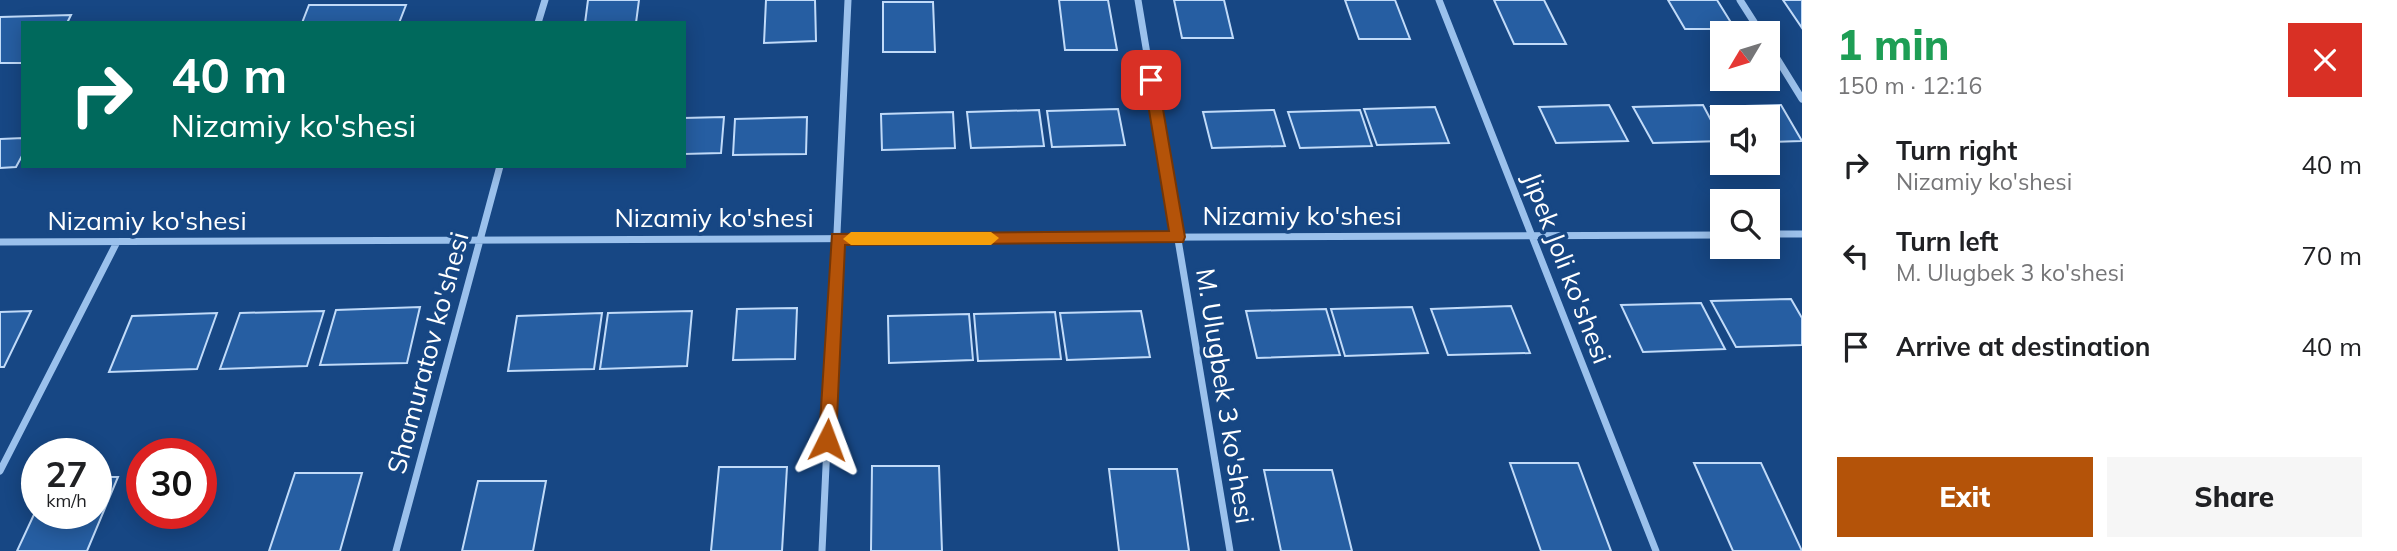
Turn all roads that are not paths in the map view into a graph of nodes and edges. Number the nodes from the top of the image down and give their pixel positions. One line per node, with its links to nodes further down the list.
1 (545, 0): 6 (street)
2 (848, 0): 16 (street)
3 (1138, 0): 15 (street, M. Ulugbek 3 ko'shesi)
4 (1439, 0): 13 (street, Jipek Joli ko'shesi)
5 (1740, 0): 7 (street)
6 (539, 21)
7 (1753, 21)
8 (1780, 63): 9 (street)
9 (1802, 99)
10 (499, 168): 17 (street, Shamuratov ko'shesi)
11 (1780, 234): 12 (street)
12 (1802, 234)
13 (1532, 235): 14 (street, Nizamiy ko'shesi); 15 (street, Nizamiy ko'shesi); 24 (street, Jipek Joli ko'shesi)
14 (1710, 235)
15 (1178, 237): 16 (street, Nizamiy ko'shesi); 23 (street, M. Ulugbek 3 ko'shesi)
16 (837, 239): 17 (street, Nizamiy ko'shesi); 22 (street)
17 (480, 240): 19 (street, Nizamiy ko'shesi); 21 (street, Shamuratov ko'shesi)
18 (0, 242): 19 (street, Nizamiy ko'shesi)
19 (117, 242): 20 (street)
20 (0, 471)
21 (396, 551)
22 (822, 551)
23 (1230, 551)
24 (1656, 551)

